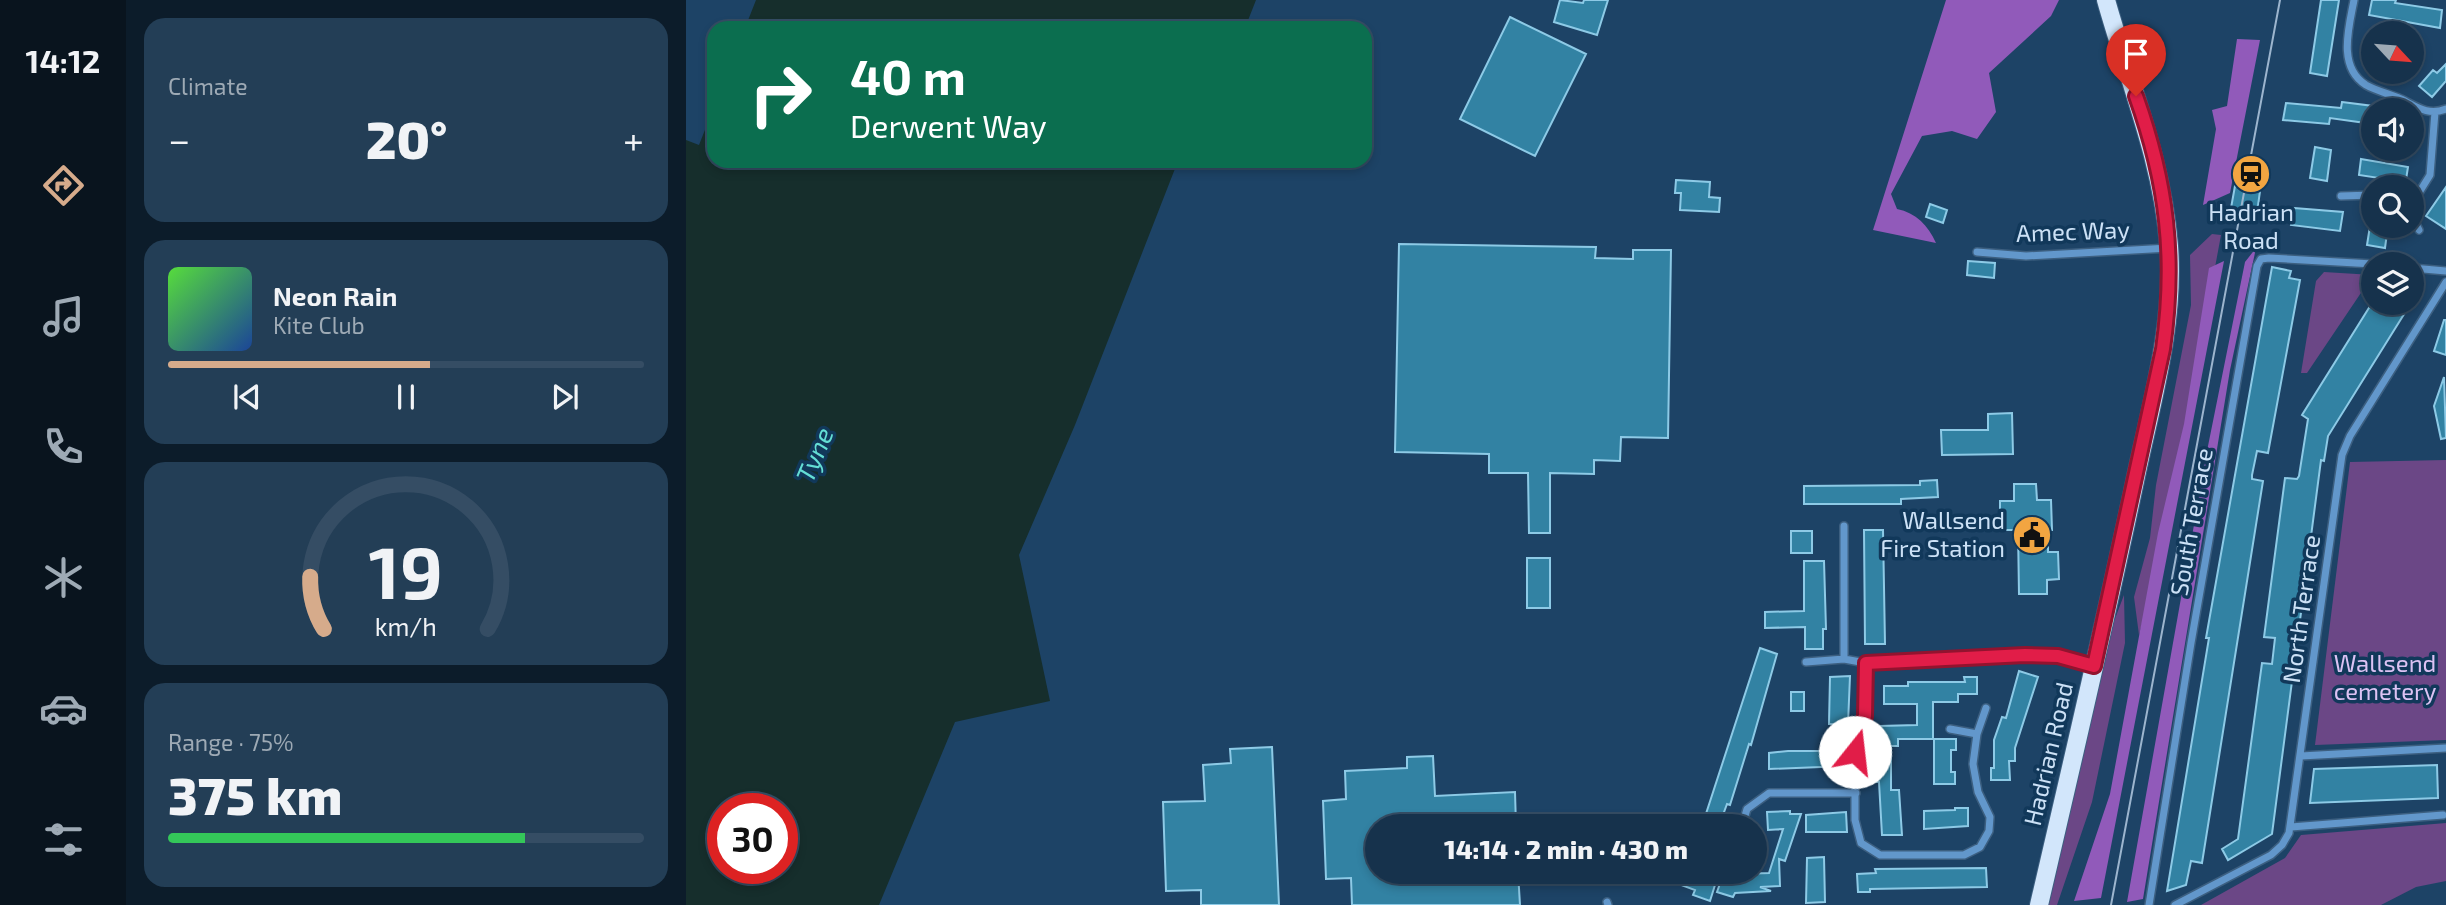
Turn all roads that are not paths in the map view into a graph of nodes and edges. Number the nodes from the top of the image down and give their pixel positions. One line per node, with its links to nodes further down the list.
1 (2106, 0): 8 (main road, Hadrian Road)
2 (2354, 0): 4 (street)
3 (2446, 109): 4 (street)
4 (2435, 112): 5 (street)
5 (2424, 185)
6 (2361, 195): 7 (street)
7 (2341, 196)
8 (2169, 248): 9 (street, Amec Way); 18 (main road, Hadrian Road)
9 (1978, 252)
10 (2361, 263): 29 (street, South Terrace)
11 (2424, 269): 12 (street)
12 (2446, 271)
13 (2446, 282): 23 (street, North Terrace)
14 (1844, 526): 15 (street)
15 (1844, 659): 16 (street); 17 (street)
16 (1806, 662)
17 (1866, 663): 18 (street); 24 (street)
18 (2094, 666): 28 (main road, Hadrian Road)
19 (1986, 708): 21 (street)
20 (1950, 729): 21 (street)
21 (1977, 734): 24 (street)
22 (2446, 748): 23 (street)
23 (2301, 757): 27 (street, North Terrace)
24 (1856, 793): 25 (street)
25 (1746, 814)
26 (2443, 815): 27 (street)
27 (2291, 827): 30 (street, North Terrace)
28 (2039, 905)
29 (2149, 905)
30 (2175, 905)

